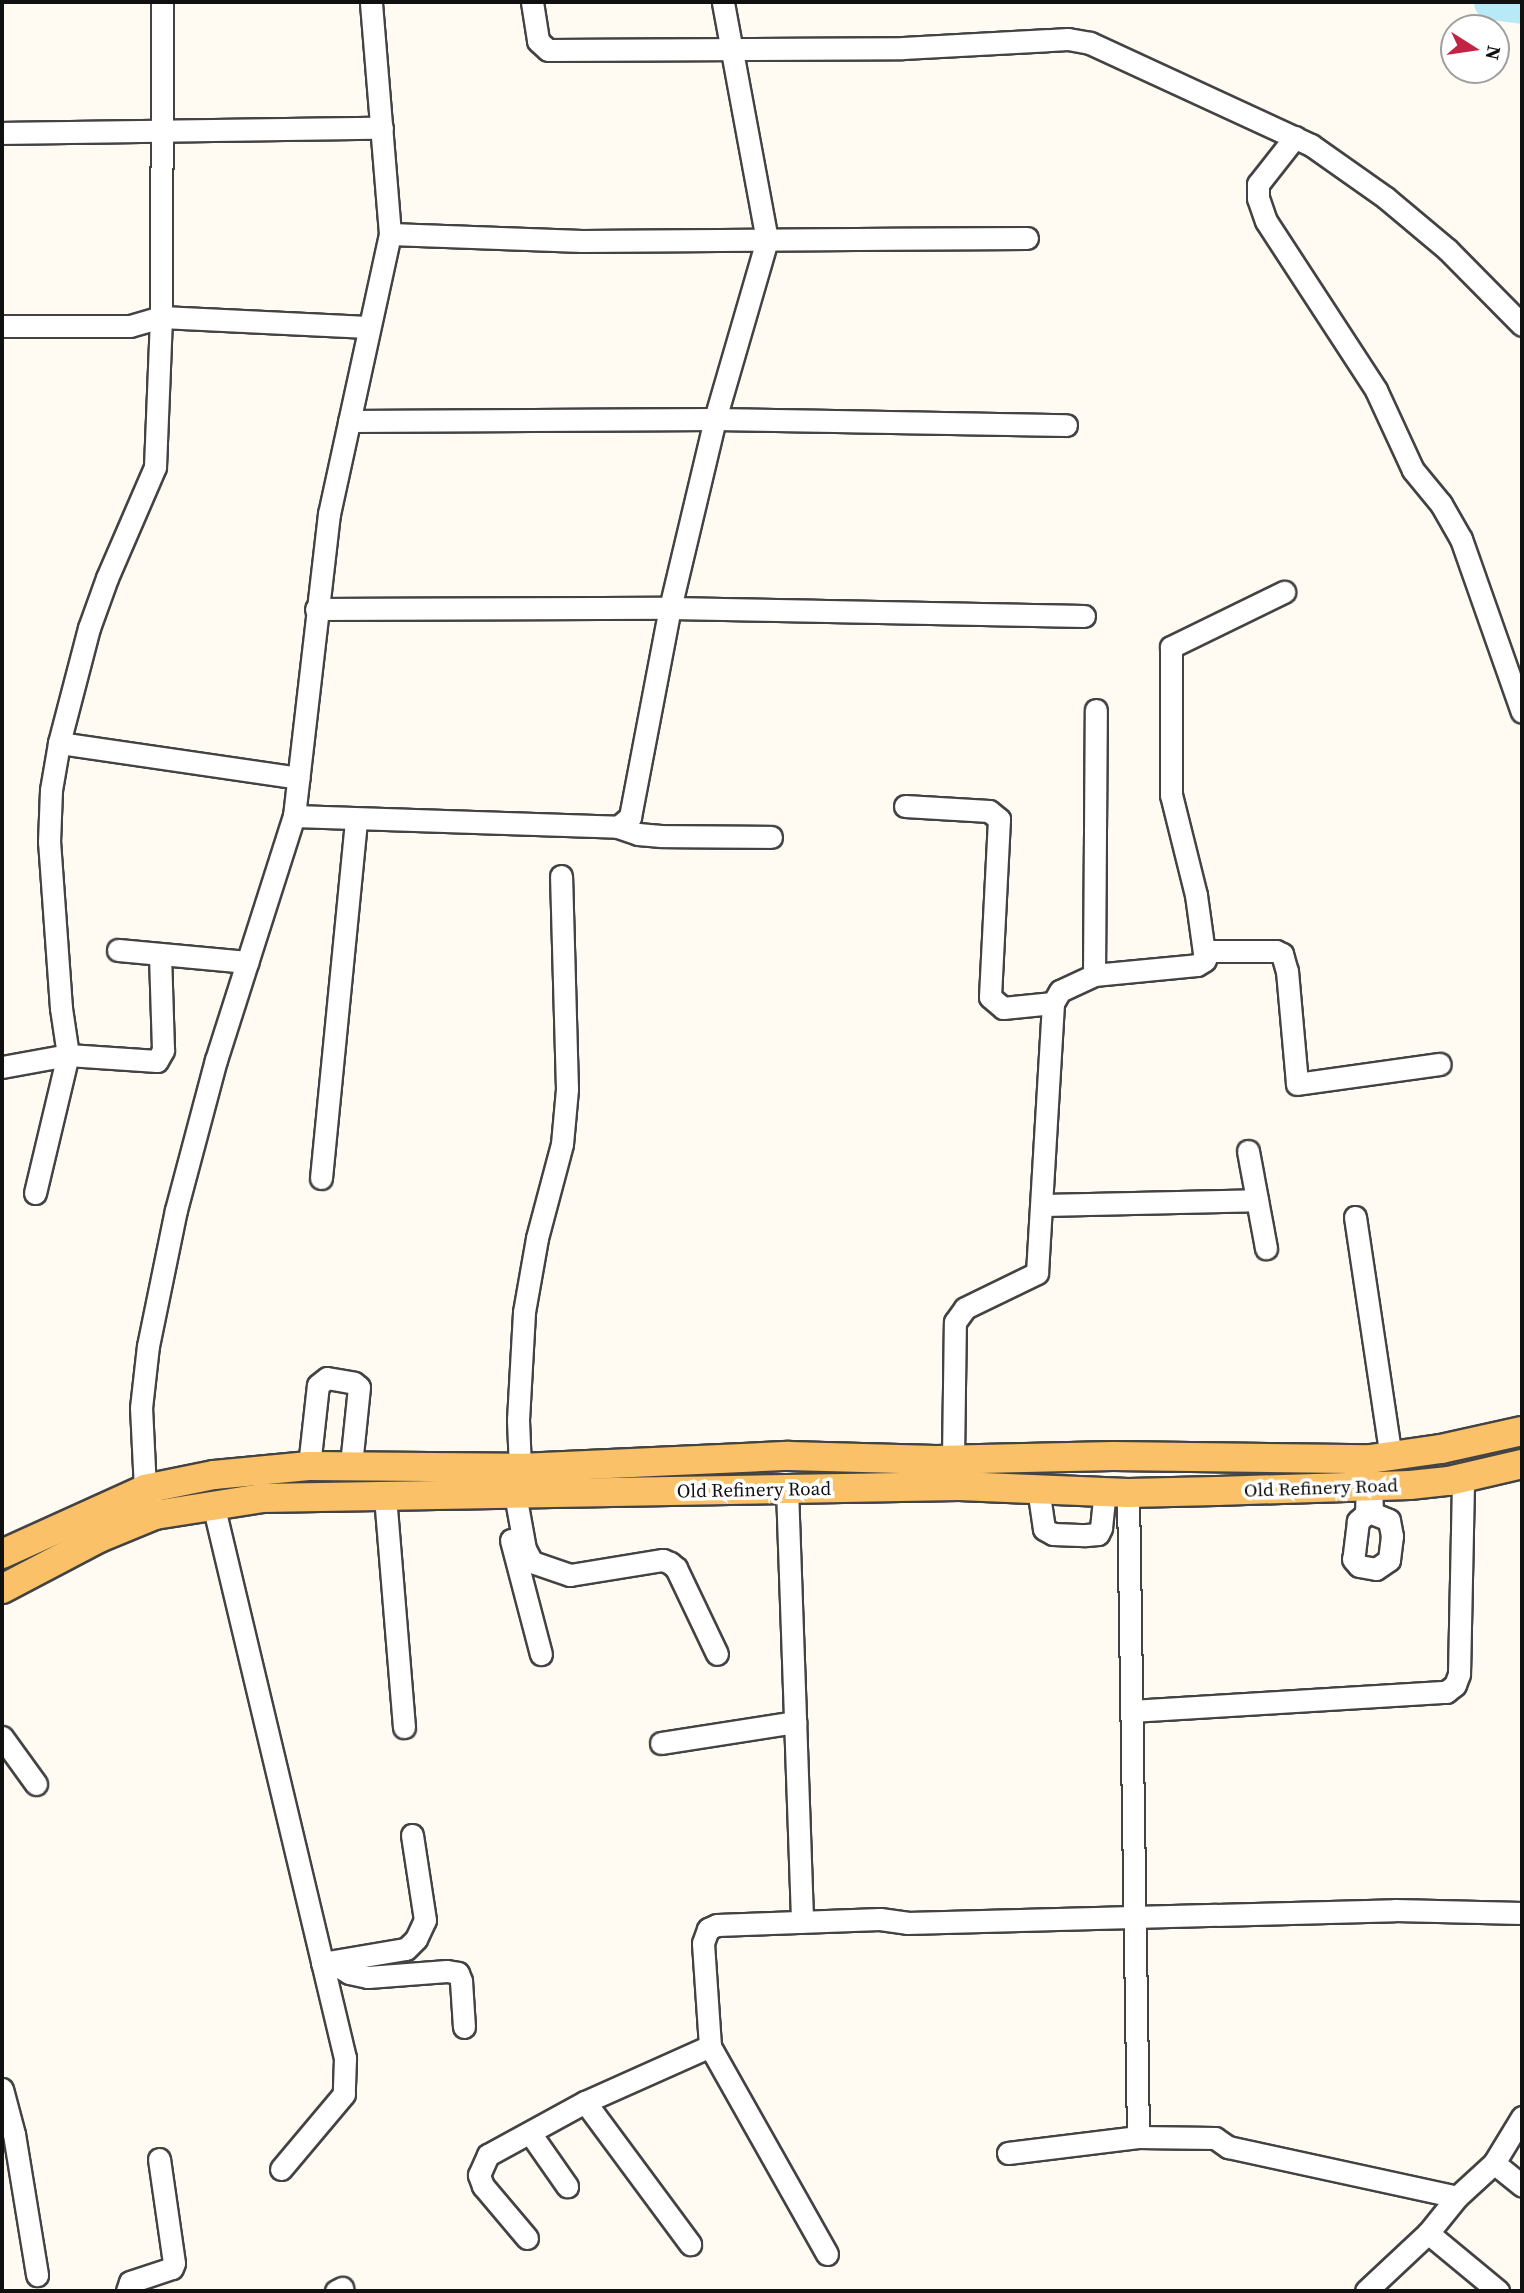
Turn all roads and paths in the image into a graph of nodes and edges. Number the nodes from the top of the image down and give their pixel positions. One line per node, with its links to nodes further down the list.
1 (162, 2): 7 (street)
2 (371, 2): 6 (street)
3 (532, 2): 5 (street)
4 (723, 2): 5 (street)
5 (729, 46): 9 (street); 12 (street)
6 (382, 128): 7 (street); 10 (street)
7 (160, 129): 8 (street); 13 (street)
8 (2, 133)
9 (1295, 137): 14 (street); 25 (street)
10 (390, 234): 12 (street); 16 (street)
11 (1027, 238): 12 (street)
12 (767, 240): 17 (street)
13 (161, 317): 15 (street); 16 (street); 26 (street)
14 (1522, 325)
15 (2, 326)
16 (368, 327): 18 (street)
17 (715, 419): 18 (street); 19 (street); 21 (street)
18 (349, 421): 22 (street)
19 (1066, 425)
20 (1284, 592): 35 (street)
21 (670, 608): 22 (street); 23 (street); 31 (street)
22 (316, 609): 27 (street)
23 (1084, 616)
24 (1096, 710): 38 (street)
25 (1522, 712)
26 (59, 743): 27 (street); 40 (street)
27 (298, 778): 29 (street)
28 (905, 806): 39 (street)
29 (294, 816): 30 (street); 37 (street)
30 (356, 820): 31 (street); 44 (street)
31 (618, 827): 32 (street)
32 (771, 838)
33 (561, 877): 57 (street)
34 (118, 950): 36 (street)
35 (1205, 951): 38 (street); 41 (street)
36 (160, 954): 37 (street); 40 (street)
37 (247, 962): 59 (street)
38 (1094, 975): 39 (street)
39 (1053, 1003): 47 (street)
40 (68, 1055): 42 (street); 45 (street)
41 (1440, 1064)
42 (2, 1067)
43 (1248, 1151): 46 (street)
44 (321, 1178)
45 (35, 1193)
46 (1257, 1200): 47 (street); 49 (street)
47 (1043, 1205): 52 (street)
48 (1355, 1217): 51 (street)
49 (1266, 1248)
50 (1522, 1431): 51 (main road, Old Refinery Road)
51 (1391, 1458): 52 (main road, Old Refinery Road)
52 (953, 1460): 57 (main road, Old Refinery Road)
53 (1522, 1464): 56 (main road, Old Refinery Road)
54 (351, 1465): 55 (main road, Old Refinery Road); 55 (street); 57 (main road, Old Refinery Road)
55 (309, 1466): 59 (main road, Old Refinery Road)
56 (1463, 1478): 61 (main road, Old Refinery Road); 69 (street)
57 (511, 1485): 60 (main road, Old Refinery Road); 62 (main road, Old Refinery Road); 67 (street); 68 (street)
58 (1038, 1488): 60 (main road, Old Refinery Road); 61 (main road, Old Refinery Road); 61 (street)
59 (145, 1489): 64 (street); 65 (main road, Old Refinery Road)
60 (787, 1489): 70 (street)
61 (1117, 1491): 69 (street)
62 (385, 1496): 63 (main road, Old Refinery Road); 71 (street)
63 (213, 1504): 64 (main road, Old Refinery Road); 79 (street)
64 (155, 1516): 66 (main road, Old Refinery Road)
65 (2, 1554)
66 (2, 1589)
67 (541, 1654)
68 (717, 1654)
69 (1131, 1712): 77 (street)
70 (795, 1722): 73 (street); 78 (street)
71 (404, 1727)
72 (2, 1737): 74 (street)
73 (661, 1743)
74 (37, 1784)
75 (412, 1835): 79 (street)
76 (1522, 1913): 77 (street)
77 (1137, 1916): 78 (street); 86 (street)
78 (802, 1922): 81 (street)
79 (327, 1963): 80 (street); 90 (street)
80 (464, 2027)
81 (710, 2046): 83 (street); 97 (street)
82 (2, 2090): 98 (street)
83 (585, 2102): 85 (street); 96 (street)
84 (1522, 2117): 89 (street)
85 (530, 2133): 91 (street); 95 (street)
86 (1138, 2137): 87 (street); 93 (street)
87 (1008, 2152)
88 (159, 2159): 99 (street)
89 (1494, 2163): 92 (street); 93 (street)
90 (281, 2169)
91 (567, 2186)
92 (1522, 2186)
93 (1457, 2197): 94 (street)
94 (1428, 2233): 100 (street); 101 (street)
95 (527, 2238)
96 (690, 2244)
97 (827, 2254)
98 (37, 2275)
99 (127, 2291)
100 (1366, 2291)
101 (1498, 2291)

